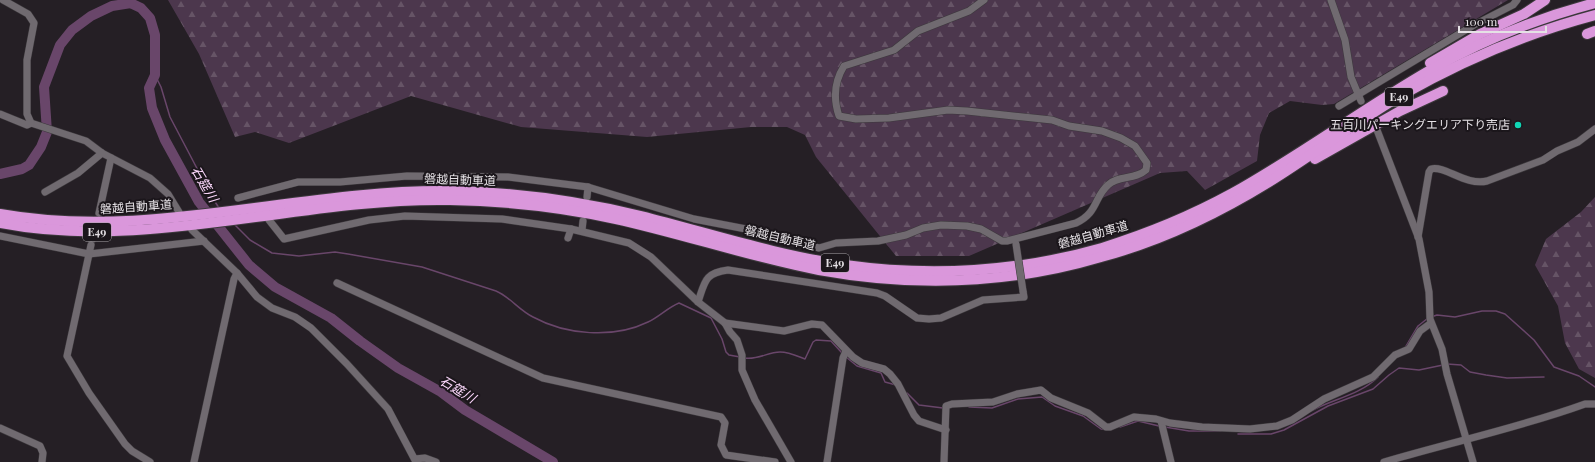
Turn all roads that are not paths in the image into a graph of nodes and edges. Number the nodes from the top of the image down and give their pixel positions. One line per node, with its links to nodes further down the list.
1 (3, 0): 14 (street)
2 (984, 0): 36 (street)
3 (1331, 0): 9 (street)
4 (1517, 0): 9 (street)
5 (1545, 0): 10 (highway)
6 (1595, 4): 10 (highway, 磐越自動車道 / E49)
7 (1595, 15): 19 (highway, 磐越自動車道 / E49)
8 (1443, 91): 19 (highway)
9 (1358, 93): 11 (street); 12 (street)
10 (1380, 100): 24 (highway, 磐越自動車道 / E49)
11 (1361, 101)
12 (1338, 106)
13 (0, 114): 14 (street)
14 (33, 124): 17 (street)
15 (1595, 129): 33 (street)
16 (1377, 130): 33 (street)
17 (102, 153): 18 (street); 21 (street)
18 (111, 158): 25 (street); 27 (street)
19 (1270, 181): 24 (highway, 磐越自動車道 / E49)
20 (588, 187): 22 (street); 24 (street); 36 (street)
21 (45, 192)
22 (587, 197)
23 (238, 198): 24 (street)
24 (259, 208): 27 (highway, 磐越自動車道 / E49); 30 (street)
25 (99, 213)
26 (0, 214): 27 (highway, 磐越自動車道 / E49)
27 (188, 220): 29 (highway, 磐越自動車道 / E49); 35 (street)
28 (583, 221): 31 (street)
29 (0, 224)
30 (571, 229): 31 (street); 34 (street)
31 (582, 230): 41 (street)
32 (0, 236): 38 (street)
33 (1418, 237): 43 (street)
34 (568, 238)
35 (204, 242): 38 (street); 39 (street)
36 (1016, 242): 41 (street, bridge)
37 (91, 245): 38 (street)
38 (89, 254): 52 (street)
39 (238, 273): 50 (street); 53 (street)
40 (337, 283): 55 (street)
41 (698, 302): 42 (street)
42 (725, 323): 44 (street); 56 (street)
43 (1431, 323): 46 (street); 49 (street)
44 (846, 351): 48 (street); 57 (street)
45 (1595, 404): 49 (street)
46 (1162, 421): 48 (street); 59 (street)
47 (0, 428): 51 (street)
48 (946, 430): 58 (street)
49 (1466, 440): 60 (street); 61 (street)
50 (416, 460): 54 (street)
51 (42, 462)
52 (150, 462)
53 (194, 462)
54 (436, 462)
55 (775, 462)
56 (791, 462)
57 (827, 462)
58 (944, 462)
59 (1171, 462)
60 (1384, 462)
61 (1473, 462)

